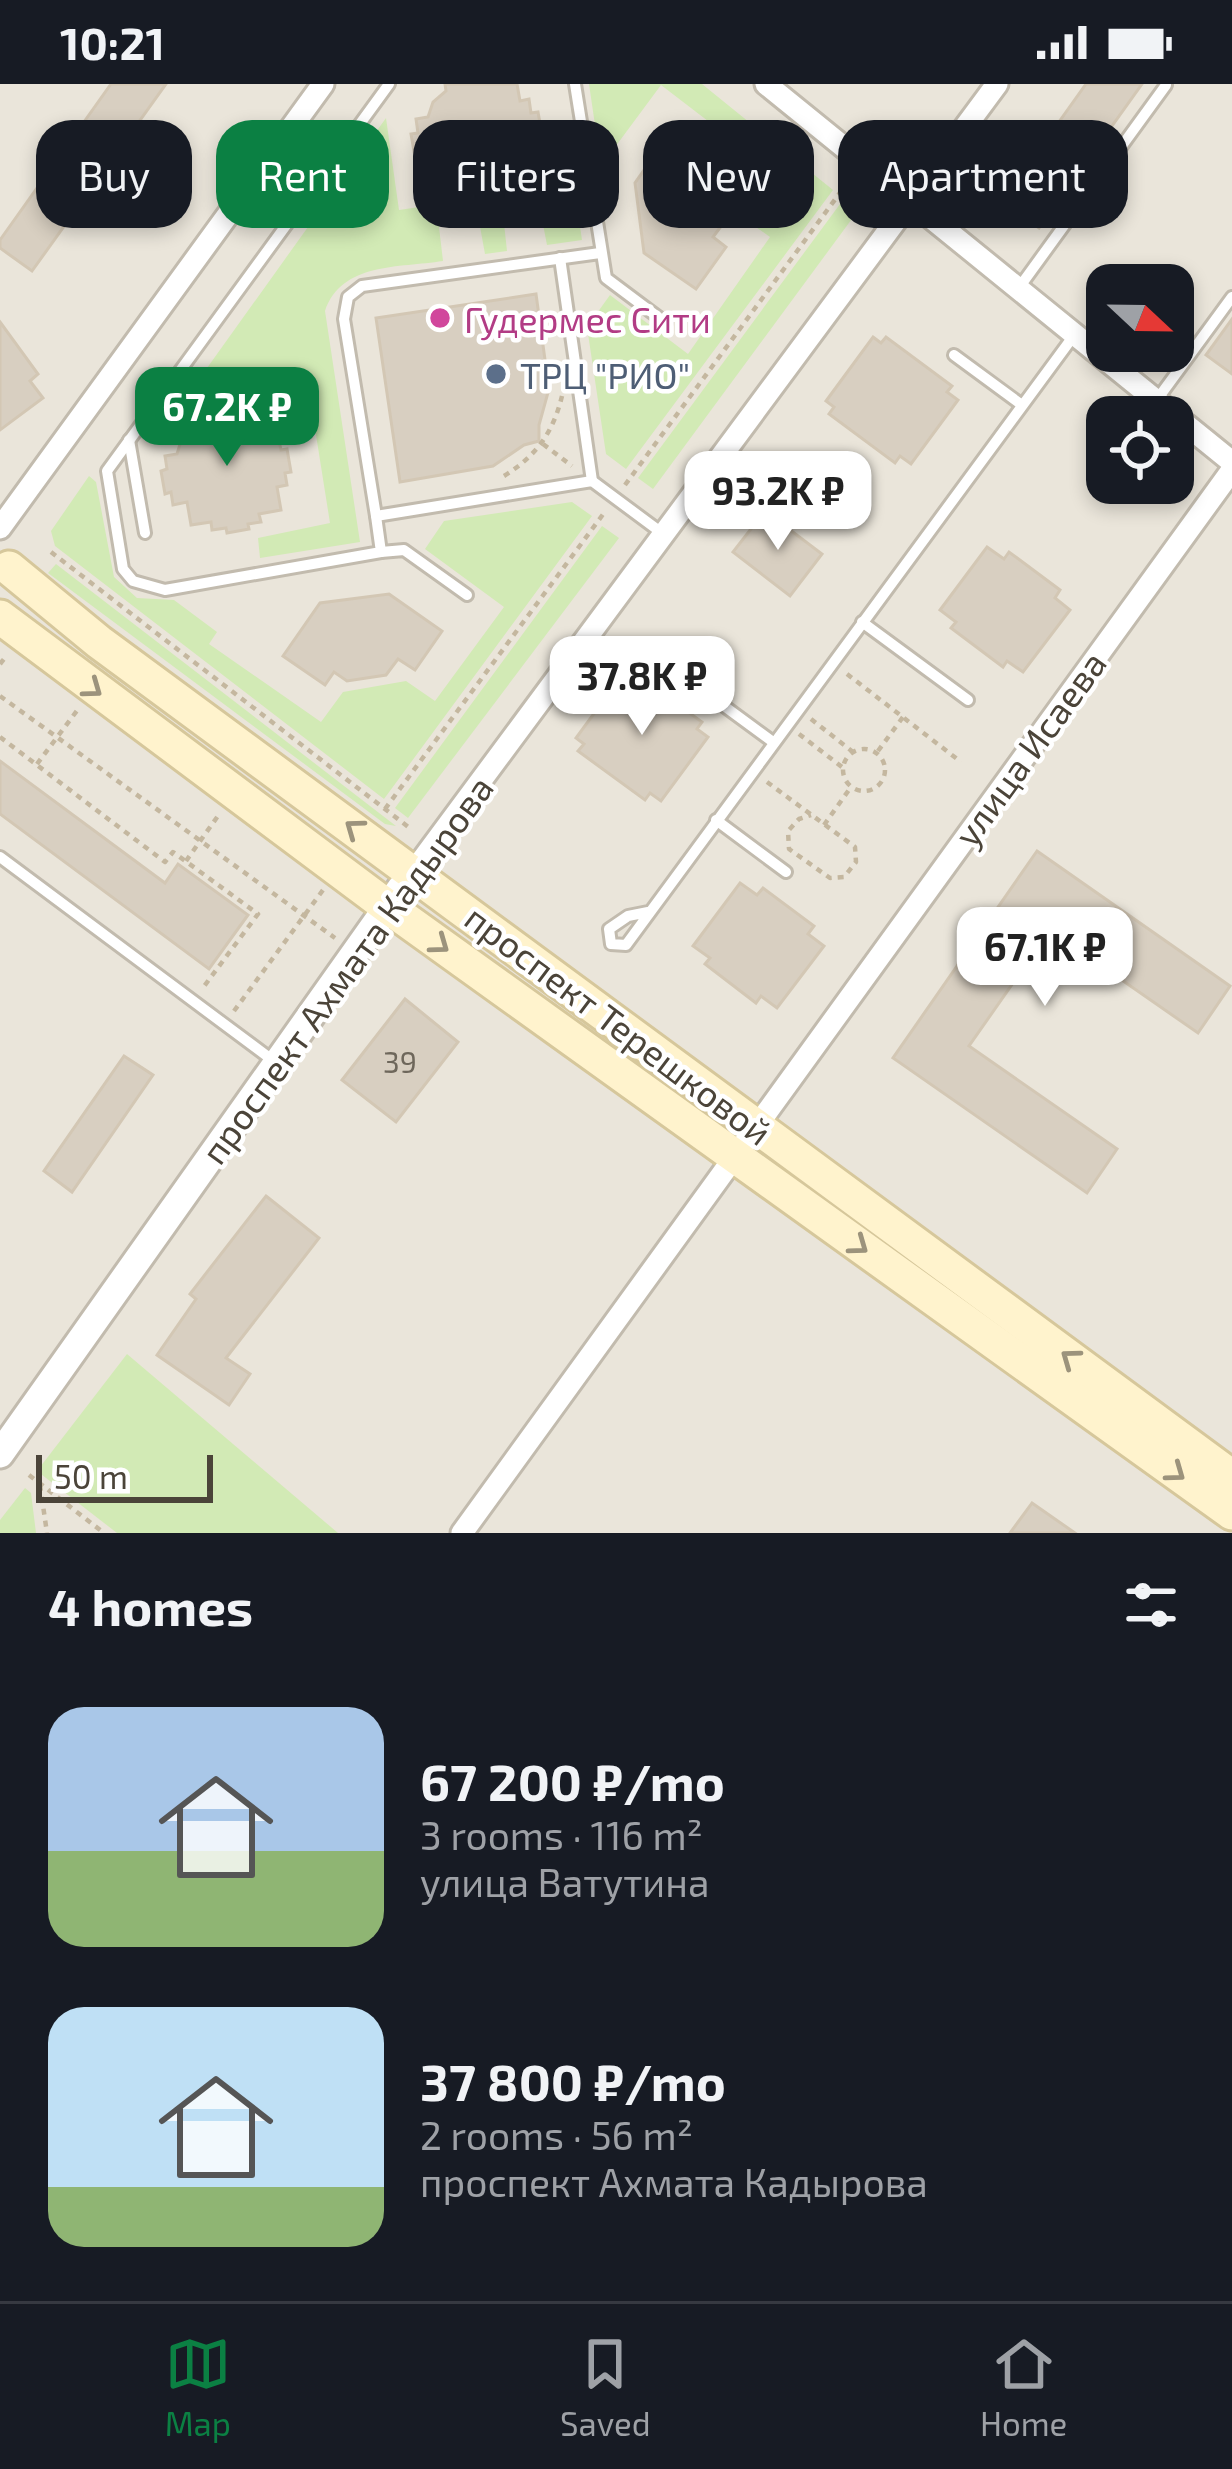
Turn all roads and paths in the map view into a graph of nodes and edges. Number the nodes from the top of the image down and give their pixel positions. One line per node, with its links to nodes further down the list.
1 (323, 84): 29 (street)
2 (389, 84): 23 (lane)
3 (574, 84): 11 (lane)
4 (766, 84): 8 (street)
5 (997, 84): 7 (street, проспект Ахмата Кадырова)
6 (1166, 85): 13 (lane)
7 (971, 120)
8 (838, 143)
9 (892, 228): 31 (street, проспект Ахмата Кадырова)
10 (943, 228): 13 (street)
11 (600, 253): 12 (lane); 15 (lane)
12 (560, 258): 26 (lane); 28 (lane)
13 (1018, 289): 16 (street)
14 (1232, 297): 20 (lane)
15 (666, 323)
16 (1075, 334): 19 (street); 21 (lane)
17 (954, 355): 21 (lane)
18 (562, 381): 24 (path)
19 (1151, 396)
20 (1159, 396)
21 (1022, 405): 37 (lane)
22 (1194, 433): 25 (street)
23 (129, 440): 30 (lane); 33 (lane)
24 (543, 444): 26 (path); 27 (path)
25 (1232, 466): 75 (street, улица Исаева)
26 (592, 481): 28 (lane); 31 (lane)
27 (490, 482)
28 (376, 516): 33 (lane)
29 (0, 528)
30 (145, 533)
31 (665, 535): 67 (street, проспект Ахмата Кадырова)
32 (51, 552): 62 (path)
33 (381, 552): 35 (lane)
34 (3, 566): 67 (main road, проспект Терешковой, one-way to 34)
35 (466, 595)
36 (0, 617): 67 (main road, проспект Терешковой, one-way to 67)
37 (862, 622): 43 (lane); 50 (lane)
38 (7, 655): 39 (path)
39 (0, 664)
40 (845, 672): 45 (path)
41 (705, 692): 50 (lane)
42 (0, 696): 49 (path)
43 (968, 700)
44 (79, 708): 49 (path)
45 (903, 717): 52 (path); 53 (path)
46 (811, 719): 51 (path)
47 (799, 734): 55 (path)
48 (0, 737): 54 (path)
49 (57, 737): 54 (path); 63 (path)
50 (773, 742): 60 (lane)
51 (853, 752): 52 (path); 55 (path)
52 (877, 753): 57 (path)
53 (962, 762)
54 (37, 764): 65 (path)
55 (843, 768): 57 (path)
56 (764, 780): 59 (path)
57 (851, 788): 61 (path)
58 (220, 813): 63 (path)
59 (811, 814): 61 (path); 61 (path)
60 (716, 820): 66 (lane); 69 (lane)
61 (824, 825)
62 (411, 829)
63 (200, 840): 65 (path); 70 (path)
64 (0, 857): 74 (lane)
65 (186, 861): 72 (path)
66 (786, 872)
67 (401, 889): 74 (street, проспект Ахмата Кадырова); 75 (main road, проспект Терешковой)
68 (323, 890): 70 (path)
69 (648, 912)
70 (304, 916): 71 (path); 73 (path)
71 (335, 938)
72 (201, 990)
73 (232, 1014)
74 (275, 1062): 76 (street, проспект Ахмата Кадырова)
75 (743, 1141): 78 (main road, проспект Терешковой, one-way to 75); 80 (main road, проспект Терешковой, one-way to 80); 83 (street, улица Исаева)
76 (0, 1454)
77 (29, 1474): 79 (path)
78 (1232, 1478)
79 (40, 1483): 81 (path); 82 (path)
80 (1232, 1513)
81 (47, 1533)
82 (104, 1533)
83 (462, 1533)

